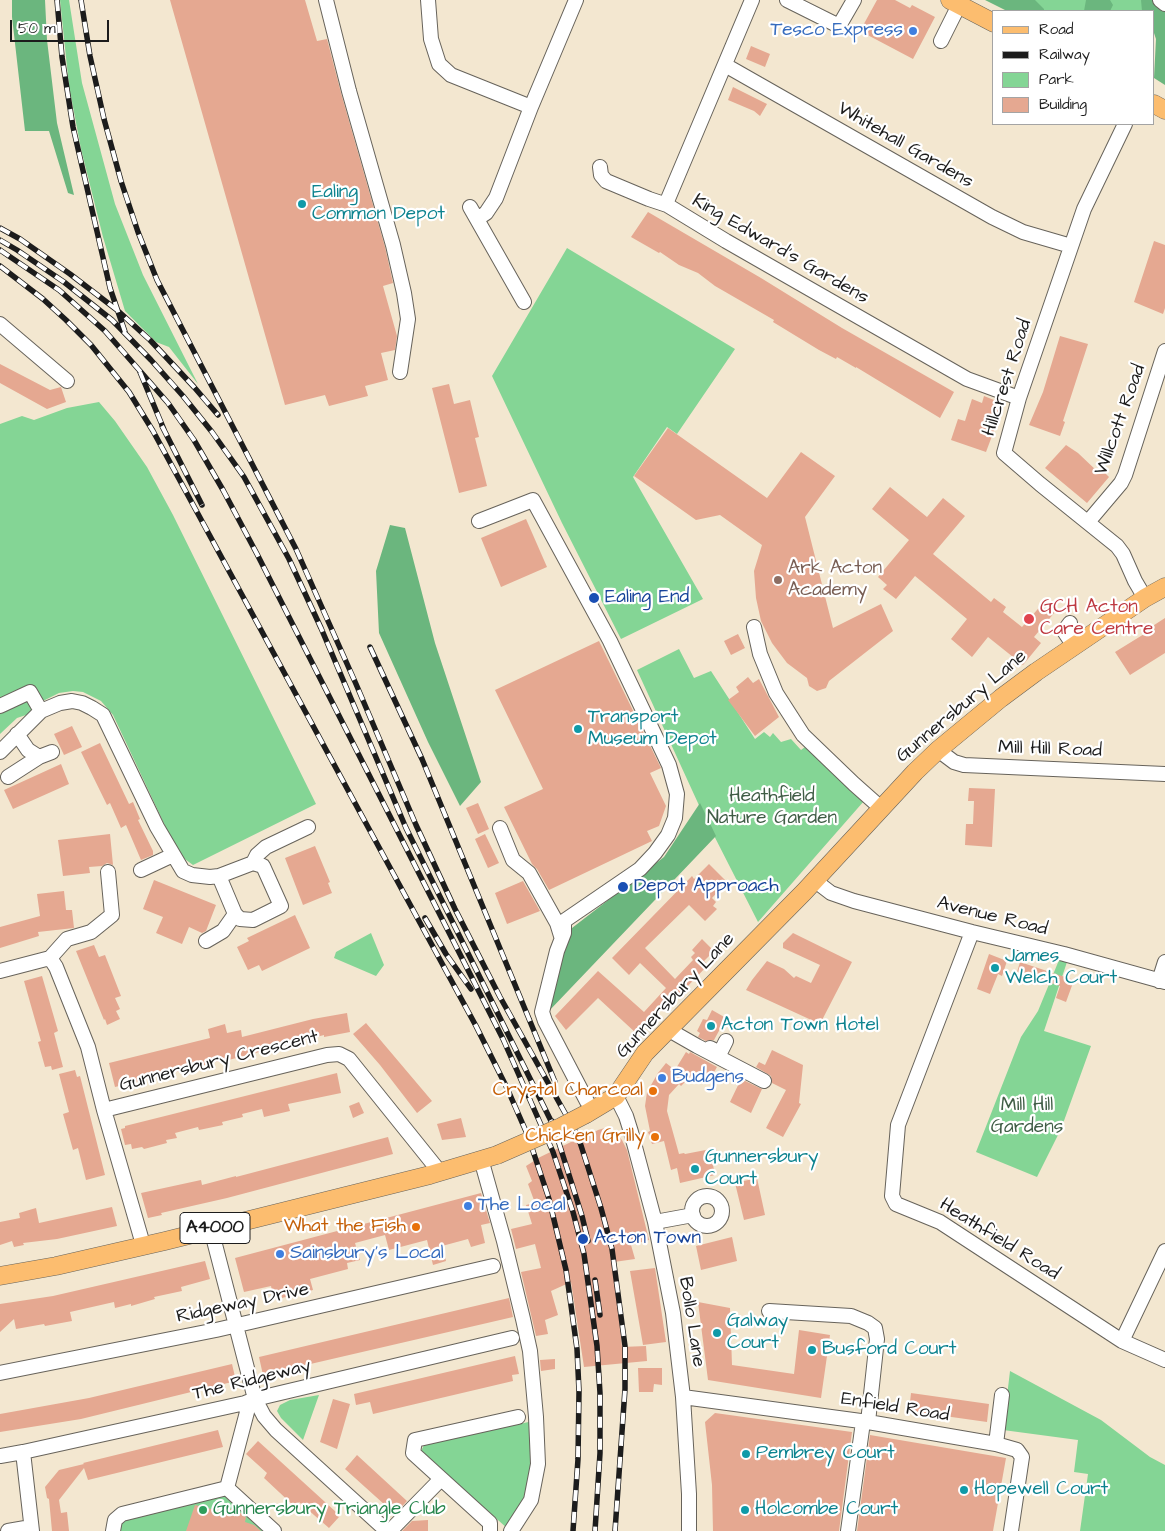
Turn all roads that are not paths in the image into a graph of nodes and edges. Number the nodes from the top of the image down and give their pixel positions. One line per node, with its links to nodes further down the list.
1 (326, 0): 21 (street)
2 (428, 0): 13 (street)
3 (576, 0): 13 (street)
4 (752, 0): 12 (street, King Edward's Gardens)
5 (787, 0): 6 (street)
6 (854, 0)
7 (1160, 0): 9 (street)
8 (955, 2): 10 (main road); 11 (street)
9 (1165, 4)
10 (992, 22)
11 (941, 42)
12 (725, 65): 16 (street, King Edward's Gardens); 17 (street, Whitehall Gardens)
13 (531, 107): 18 (street)
14 (1125, 125): 17 (street, Hillcrest Road)
15 (600, 167): 16 (street)
16 (667, 205): 23 (street, King Edward's Gardens)
17 (1071, 246): 23 (street, Hillcrest Road)
18 (524, 302)
19 (0, 324): 22 (street)
20 (1165, 351): 25 (street, Willcott Road)
21 (400, 372)
22 (67, 381)
23 (1019, 398): 25 (street, Hillcrest Road)
24 (480, 521): 51 (street)
25 (1088, 522): 27 (street, Hillcrest Road)
26 (1165, 588): 27 (main road, Gunnersbury Lane / A4000)
27 (1145, 598): 30 (main road, Gunnersbury Lane / A4000)
28 (1070, 623): 30 (street)
29 (754, 627): 40 (street)
30 (1074, 646): 34 (main road, Gunnersbury Lane / A4000)
31 (0, 706): 32 (street)
32 (41, 711): 33 (street); 43 (street)
33 (17, 734): 35 (street); 37 (street)
34 (938, 750): 38 (street, Mill Hill Road); 40 (main road, Gunnersbury Lane / A4000)
35 (0, 752)
36 (52, 752): 37 (street)
37 (38, 757): 39 (street)
38 (1165, 774)
39 (8, 777)
40 (881, 808): 48 (main road, Gunnersbury Lane / A4000)
41 (308, 827): 44 (street)
42 (500, 828): 51 (street)
43 (173, 855): 45 (street); 47 (street)
44 (253, 863): 47 (street); 49 (street)
45 (140, 870)
46 (108, 872): 53 (street)
47 (219, 876): 49 (street)
48 (814, 880): 50 (street, Avenue Road); 57 (main road, Gunnersbury Lane / A4000)
49 (236, 914): 52 (street)
50 (972, 932): 56 (street, Avenue Road); 77 (street, Heathfield Road)
51 (561, 939): 64 (street)
52 (206, 941)
53 (50, 958): 55 (street); 63 (street)
54 (1165, 962): 56 (street)
55 (0, 971)
56 (1162, 981)
57 (671, 1028): 58 (street); 61 (street); 62 (main road, Gunnersbury Lane / A4000)
58 (696, 1040)
59 (726, 1041): 60 (street)
60 (710, 1048)
61 (764, 1081)
62 (616, 1096): 64 (main road, Gunnersbury Lane / A4000); 68 (street, Bollo Lane)
63 (104, 1110): 66 (street, Gunnersbury Crescent); 70 (street)
64 (589, 1112): 65 (main road, Gunnersbury Lane / A4000, bridge)
65 (489, 1157): 66 (main road, Gunnersbury Lane / A4000); 96 (street)
66 (439, 1172): 69 (main road, Gunnersbury Lane / A4000)
67 (693, 1215): 68 (street)
68 (654, 1222): 81 (street, Bollo Lane)
69 (211, 1229): 70 (main road, Gunnersbury Lane / A4000); 75 (street)
70 (142, 1246): 73 (main road, Gunnersbury Lane / A4000)
71 (1165, 1251): 77 (street)
72 (492, 1266): 75 (street, Ridgeway Drive)
73 (0, 1276)
74 (769, 1311): 84 (street)
75 (237, 1325): 79 (street, Ridgeway Drive); 82 (street)
76 (512, 1338): 82 (street, The Ridgeway)
77 (1122, 1341): 78 (street, Heathfield Road)
78 (1165, 1360)
79 (0, 1373)
80 (1002, 1395): 85 (street)
81 (683, 1397): 84 (street, Enfield Road); 97 (street, Bollo Lane)
82 (250, 1401): 86 (street, The Ridgeway); 89 (street); 94 (street)
83 (518, 1417): 88 (street)
84 (865, 1422): 85 (street, Enfield Road); 98 (street)
85 (996, 1444): 99 (street, Enfield Road)
86 (23, 1452): 87 (street, The Ridgeway); 90 (street)
87 (0, 1456)
88 (441, 1480): 94 (street); 95 (street)
89 (227, 1488): 92 (street); 93 (street)
90 (32, 1529): 91 (street)
91 (8, 1531)
92 (113, 1531)
93 (274, 1531)
94 (388, 1531)
95 (490, 1531)
96 (511, 1531)
97 (689, 1531)
98 (848, 1531)
99 (1011, 1531)

